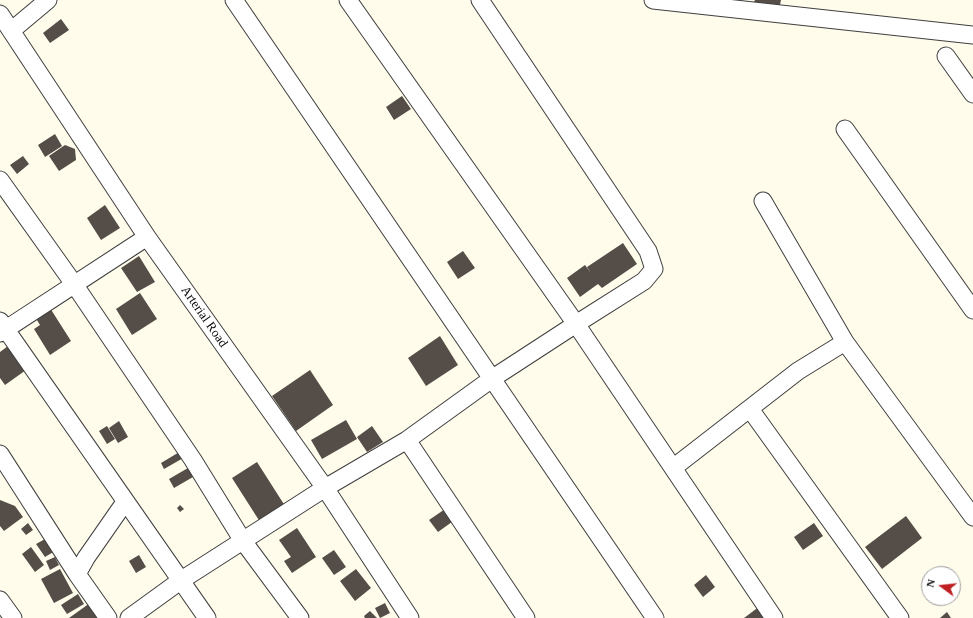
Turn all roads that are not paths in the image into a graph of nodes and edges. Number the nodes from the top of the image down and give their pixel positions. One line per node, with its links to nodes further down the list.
1 (48, 0): 7 (street)
2 (234, 0): 20 (street)
3 (348, 0): 17 (street)
4 (480, 0): 17 (street)
5 (653, 0): 8 (street)
6 (0, 14): 7 (street, Arterial Road)
7 (11, 31): 14 (street, Arterial Road)
8 (973, 35)
9 (946, 56): 10 (street)
10 (973, 94)
11 (845, 129): 16 (street)
12 (0, 180): 15 (street)
13 (763, 201): 19 (street)
14 (147, 237): 15 (street); 25 (street, Arterial Road)
15 (74, 284): 18 (street); 28 (street)
16 (973, 310)
17 (576, 324): 20 (street); 24 (street)
18 (2, 328): 26 (street)
19 (845, 342): 21 (street); 27 (street)
20 (493, 378): 22 (street); 39 (street)
21 (750, 410): 24 (street); 41 (street)
22 (408, 440): 25 (street); 38 (street)
23 (0, 454): 29 (street)
24 (673, 468): 40 (street)
25 (325, 488): 28 (street); 37 (street, Arterial Road)
26 (125, 502): 29 (street); 30 (street)
27 (973, 517)
28 (243, 541): 30 (street); 36 (street)
29 (77, 574): 33 (street)
30 (180, 581): 34 (street); 35 (street)
31 (0, 600): 32 (street)
32 (12, 618)
33 (108, 618)
34 (129, 618)
35 (207, 618)
36 (300, 618)
37 (410, 618)
38 (526, 618)
39 (655, 618)
40 (774, 618)
41 (900, 618)

